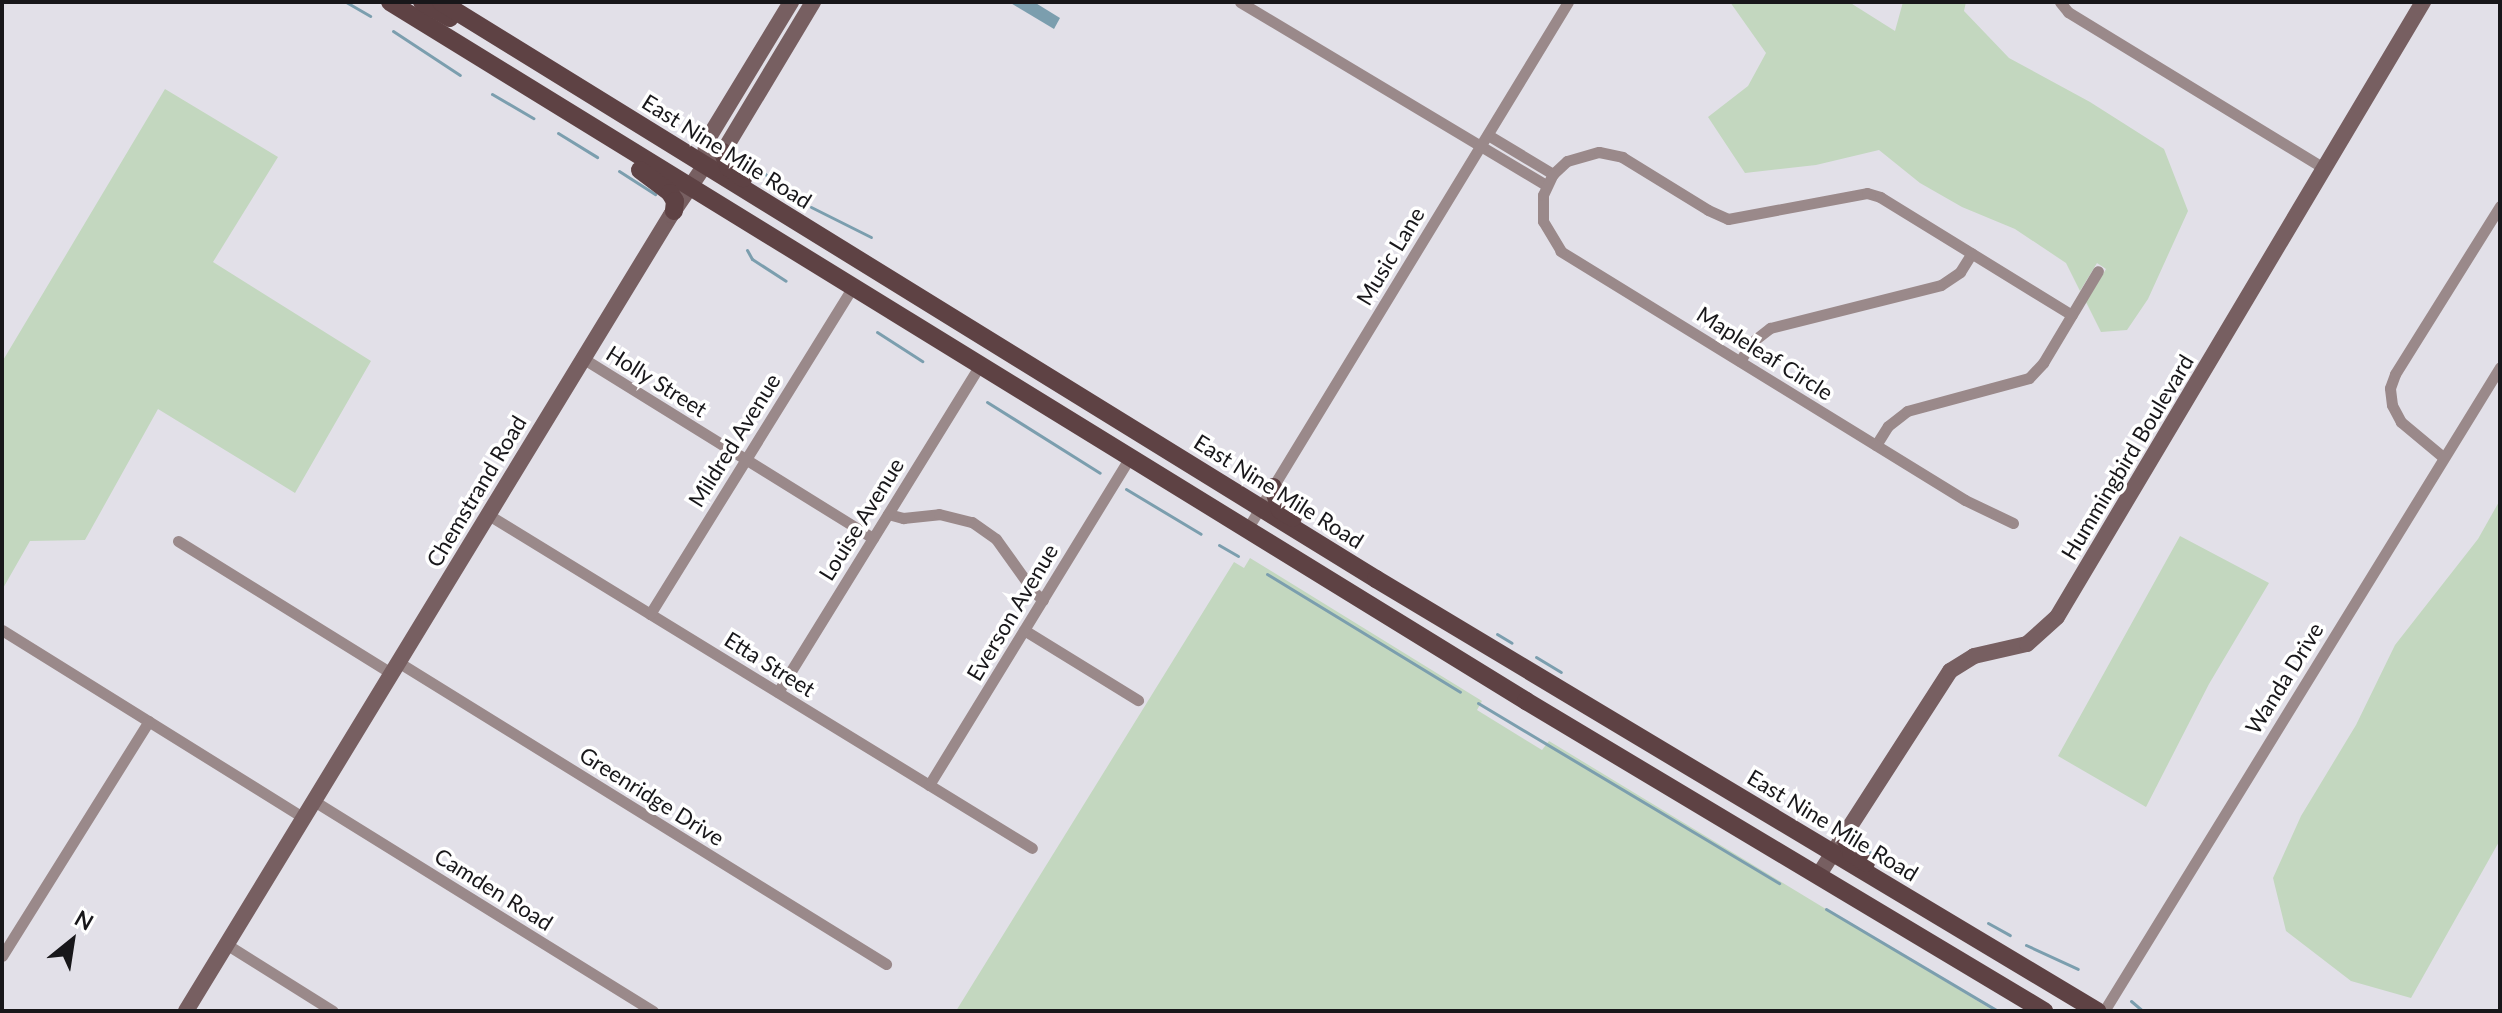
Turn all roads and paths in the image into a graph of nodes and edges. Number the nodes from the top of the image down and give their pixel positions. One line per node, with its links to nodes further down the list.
1 (390, 2): 13 (main road)
2 (406, 2): 12 (main road)
3 (422, 2): 11 (main road)
4 (441, 2): 11 (main road, East Nine Mile Road)
5 (791, 2): 18 (street)
6 (813, 2): 17 (street, Chemstrand Road)
7 (1240, 2): 16 (street)
8 (1568, 2): 15 (street, Music Lane)
9 (2060, 2): 19 (street)
10 (2423, 2): 19 (street, Hummingbird Boulevard)
11 (487, 30): 14 (main road, East Nine Mile Road)
12 (494, 56): 14 (main road); 18 (main road)
13 (526, 87): 21 (main road); 23 (main road)
14 (623, 114): 18 (main road, East Nine Mile Road)
15 (1488, 135): 16 (street, Music Lane); 20 (street)
16 (1479, 148): 20 (street); 41 (street, Music Lane)
17 (723, 152): 18 (street, Chemstrand Road); 33 (main road)
18 (705, 165): 21 (street, Chemstrand Road); 27 (main road, East Nine Mile Road)
19 (2324, 168): 64 (street, Hummingbird Boulevard)
20 (1550, 179): 24 (street); 30 (street, Mapleleaf Circle)
21 (691, 188): 23 (street, Chemstrand Road); 26 (main road); 27 (main road)
22 (2500, 206): 37 (street)
23 (674, 211): 29 (street, Chemstrand Road)
24 (1972, 253): 28 (street); 30 (street)
25 (2098, 271): 28 (street)
26 (852, 288): 31 (main road); 38 (street, Mildred Avenue)
27 (924, 300): 33 (main road, East Nine Mile Road)
28 (2072, 315): 36 (street)
29 (584, 359): 38 (street, Holly Street); 43 (street, Chemstrand Road)
30 (1740, 361): 36 (street, Mapleleaf Circle)
31 (979, 366): 34 (main road); 39 (main road); 44 (street, Louise Avenue)
32 (2500, 367): 37 (street, Wanda Drive)
33 (1042, 373): 34 (main road, East Nine Mile Road)
34 (1062, 386): 40 (main road, East Nine Mile Road)
35 (1088, 386): 40 (main road)
36 (1876, 445): 45 (street, Mapleleaf Circle)
37 (2443, 457): 72 (street, Wanda Drive)
38 (746, 459): 47 (street, Holly Street); 51 (street, Mildred Avenue)
39 (1129, 459): 42 (main road); 46 (main road); 50 (street, Everson Avenue)
40 (1223, 484): 42 (main road, East Nine Mile Road)
41 (1273, 487): 42 (street, Music Lane); 49 (main road)
42 (1261, 508): 46 (street, Music Lane); 49 (main road, East Nine Mile Road)
43 (487, 514): 51 (street, Etta Street); 55 (street, Chemstrand Road)
44 (888, 514): 47 (street, Louise Avenue); 50 (street)
45 (2013, 523)
46 (1246, 531): 52 (main road)
47 (873, 538): 57 (street, Louise Avenue)
48 (178, 541): 55 (street, Greenridge Drive)
49 (1376, 579): 56 (main road, East Nine Mile Road)
50 (1043, 600): 54 (street, Everson Avenue)
51 (650, 614): 57 (street, Etta Street)
52 (1401, 625): 56 (main road); 60 (main road)
53 (2, 630): 59 (street)
54 (1024, 630): 58 (street); 61 (street, Everson Avenue)
55 (394, 668): 62 (street, Chemstrand Road); 70 (street, Greenridge Drive)
56 (1539, 677): 66 (main road, East Nine Mile Road)
57 (778, 692): 61 (street, Etta Street)
58 (1138, 700)
59 (149, 721): 63 (street); 69 (street)
60 (1563, 724): 66 (main road); 67 (main road)
61 (929, 785): 65 (street, Etta Street)
62 (314, 801): 63 (street, Chemstrand Road); 75 (street, Camden Road)
63 (304, 818): 68 (street, Chemstrand Road)
64 (1845, 838): 66 (street, Hummingbird Boulevard); 72 (main road)
65 (1032, 848)
66 (1834, 854): 67 (street, Hummingbird Boulevard); 71 (main road, East Nine Mile Road)
67 (1813, 883): 71 (main road); 76 (main road)
68 (226, 944): 73 (street, Chemstrand Road); 74 (street)
69 (2, 956)
70 (886, 964)
71 (2027, 969): 72 (main road, East Nine Mile Road)
72 (2104, 1010)
73 (186, 1011)
74 (333, 1011)
75 (653, 1011)
76 (2044, 1011)

